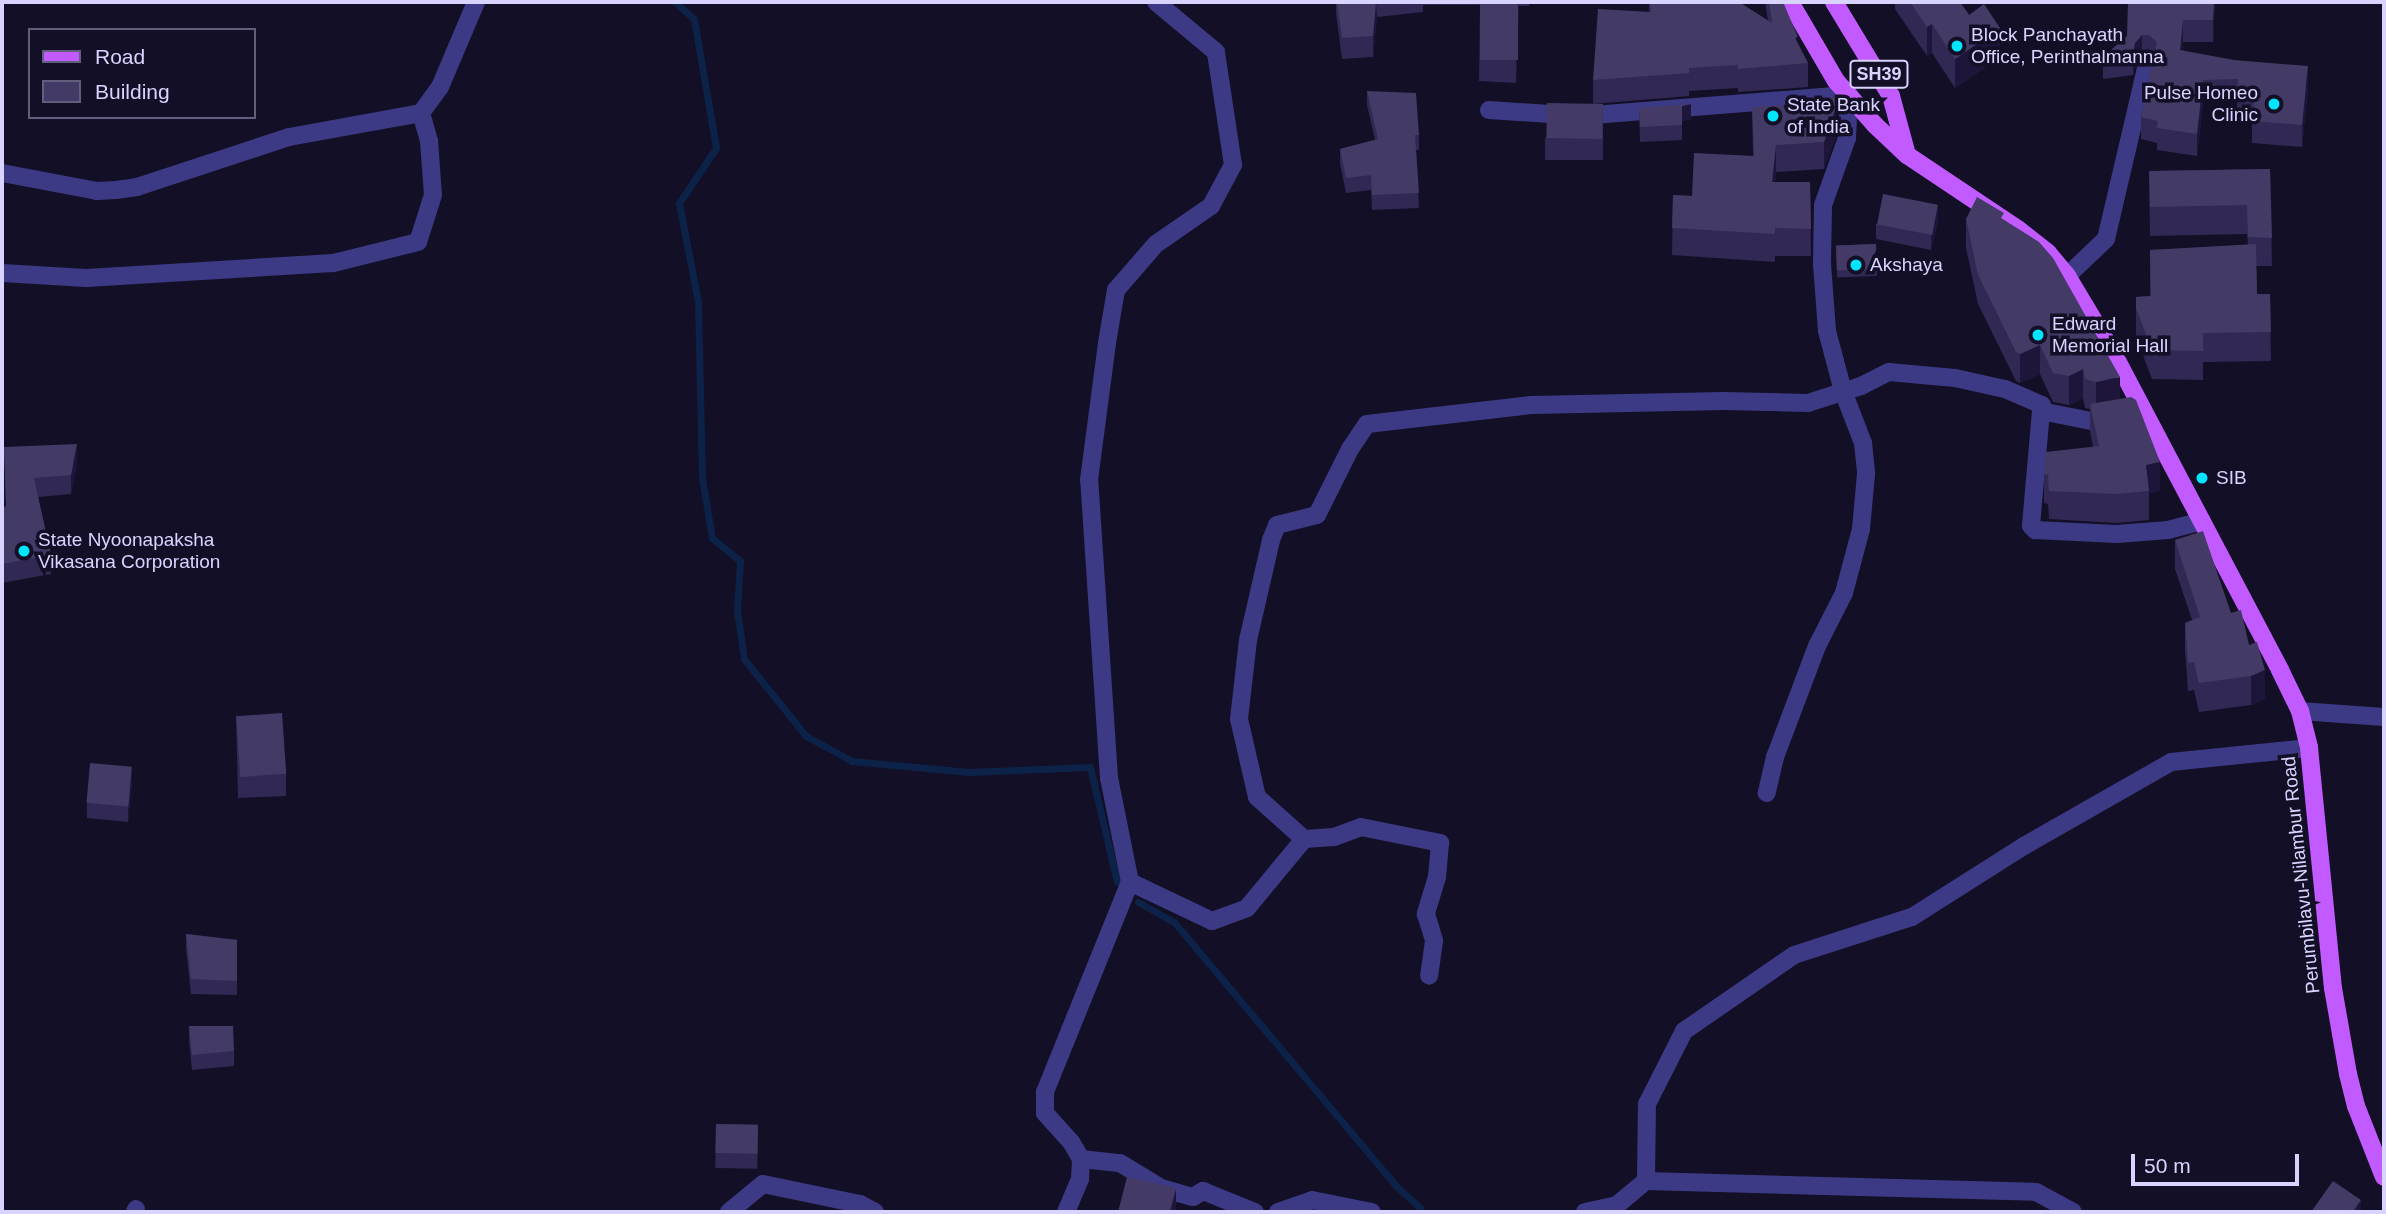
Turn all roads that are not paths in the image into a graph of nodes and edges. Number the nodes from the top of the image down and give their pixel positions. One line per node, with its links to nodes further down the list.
1 (476, 2): 8 (street)
2 (1156, 2): 22 (street)
3 (1790, 2): 6 (main road, Perumbilavu-Nilambur Road / SH39)
4 (1834, 2): 9 (main road, SH39)
5 (2146, 68): 12 (street)
6 (1849, 96): 7 (street); 9 (main road, Perumbilavu-Nilambur Road / SH39); 13 (street)
7 (1489, 110)
8 (421, 113): 10 (street); 11 (street)
9 (1907, 155): 12 (main road, Perumbilavu-Nilambur Road)
10 (2, 173)
11 (2, 273)
12 (2067, 276): 14 (main road, Perumbilavu-Nilambur Road)
13 (1843, 391): 15 (street); 20 (street); 21 (street)
14 (2143, 408): 15 (street); 16 (main road, Perumbilavu-Nilambur Road)
15 (2041, 411): 16 (street)
16 (2202, 521): 17 (main road, Perumbilavu-Nilambur Road)
17 (2300, 711): 18 (street); 19 (main road, Perumbilavu-Nilambur Road)
18 (2384, 717)
19 (2309, 748): 24 (main road, Perumbilavu-Nilambur Road); 27 (street)
20 (1767, 793)
21 (1304, 839): 22 (street); 23 (street)
22 (1130, 882): 25 (street)
23 (1429, 976)
24 (2378, 1149): 26 (main road, Perumbilavu-Nilambur Road)
25 (1081, 1159): 30 (street); 31 (street)
26 (2384, 1177)
27 (1646, 1181): 34 (street); 35 (street)
28 (729, 1212): 29 (street)
29 (875, 1212)
30 (1066, 1212)
31 (1255, 1212)
32 (1278, 1212): 33 (street)
33 (1371, 1212)
34 (1585, 1212)
35 (2073, 1212)

